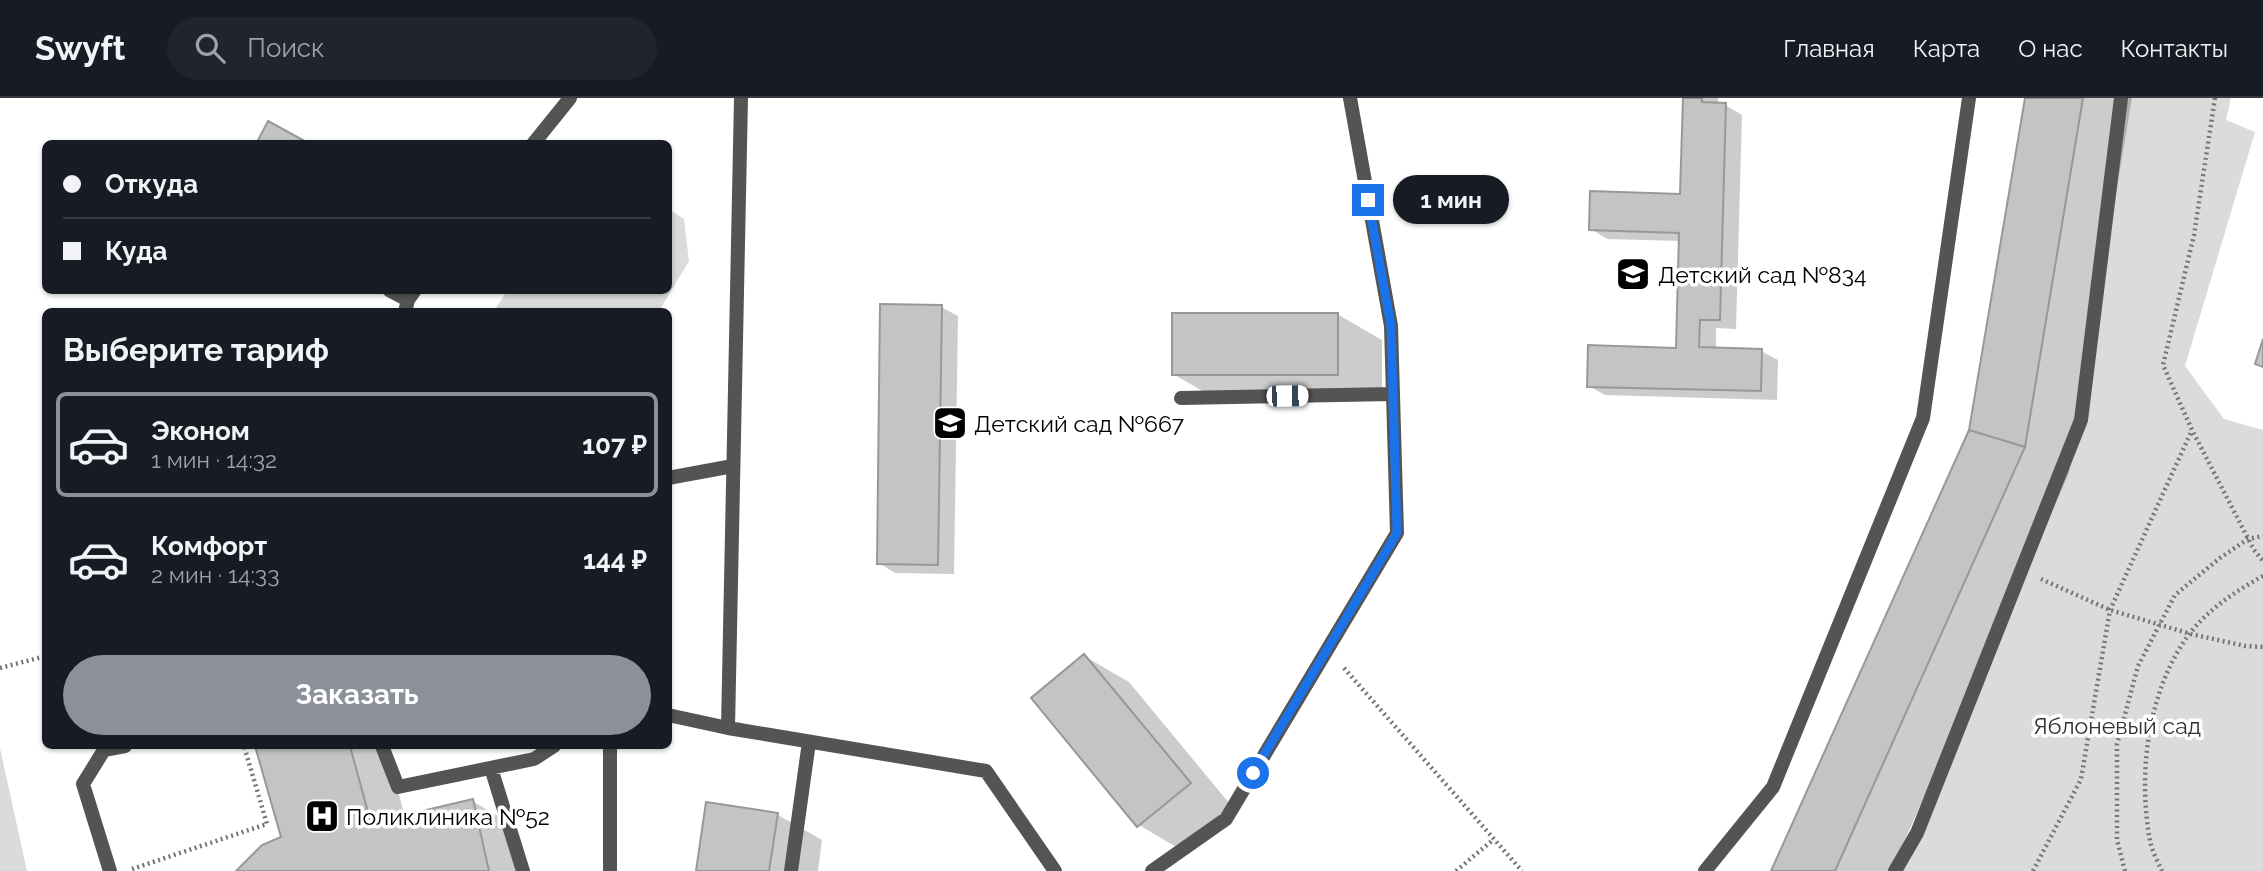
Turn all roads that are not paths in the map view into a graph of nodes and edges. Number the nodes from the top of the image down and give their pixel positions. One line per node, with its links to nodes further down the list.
1 (570, 98): 6 (lane)
2 (741, 98): 9 (lane)
3 (1350, 98): 7 (lane)
4 (1969, 98): 25 (lane)
5 (2121, 98): 26 (lane)
6 (536, 140)
7 (1393, 394): 8 (lane); 24 (lane)
8 (1181, 398)
9 (733, 466): 10 (lane); 12 (lane)
10 (672, 477)
11 (672, 716): 12 (lane)
12 (728, 728): 13 (lane)
13 (808, 742): 22 (lane); 23 (lane)
14 (109, 749): 19 (lane)
15 (383, 749): 18 (lane)
16 (549, 749): 18 (lane)
17 (610, 749): 21 (lane)
18 (491, 768): 20 (lane)
19 (110, 871)
20 (523, 871)
21 (610, 871)
22 (791, 871)
23 (1055, 871)
24 (1152, 871)
25 (1705, 871)
26 (1895, 871)

